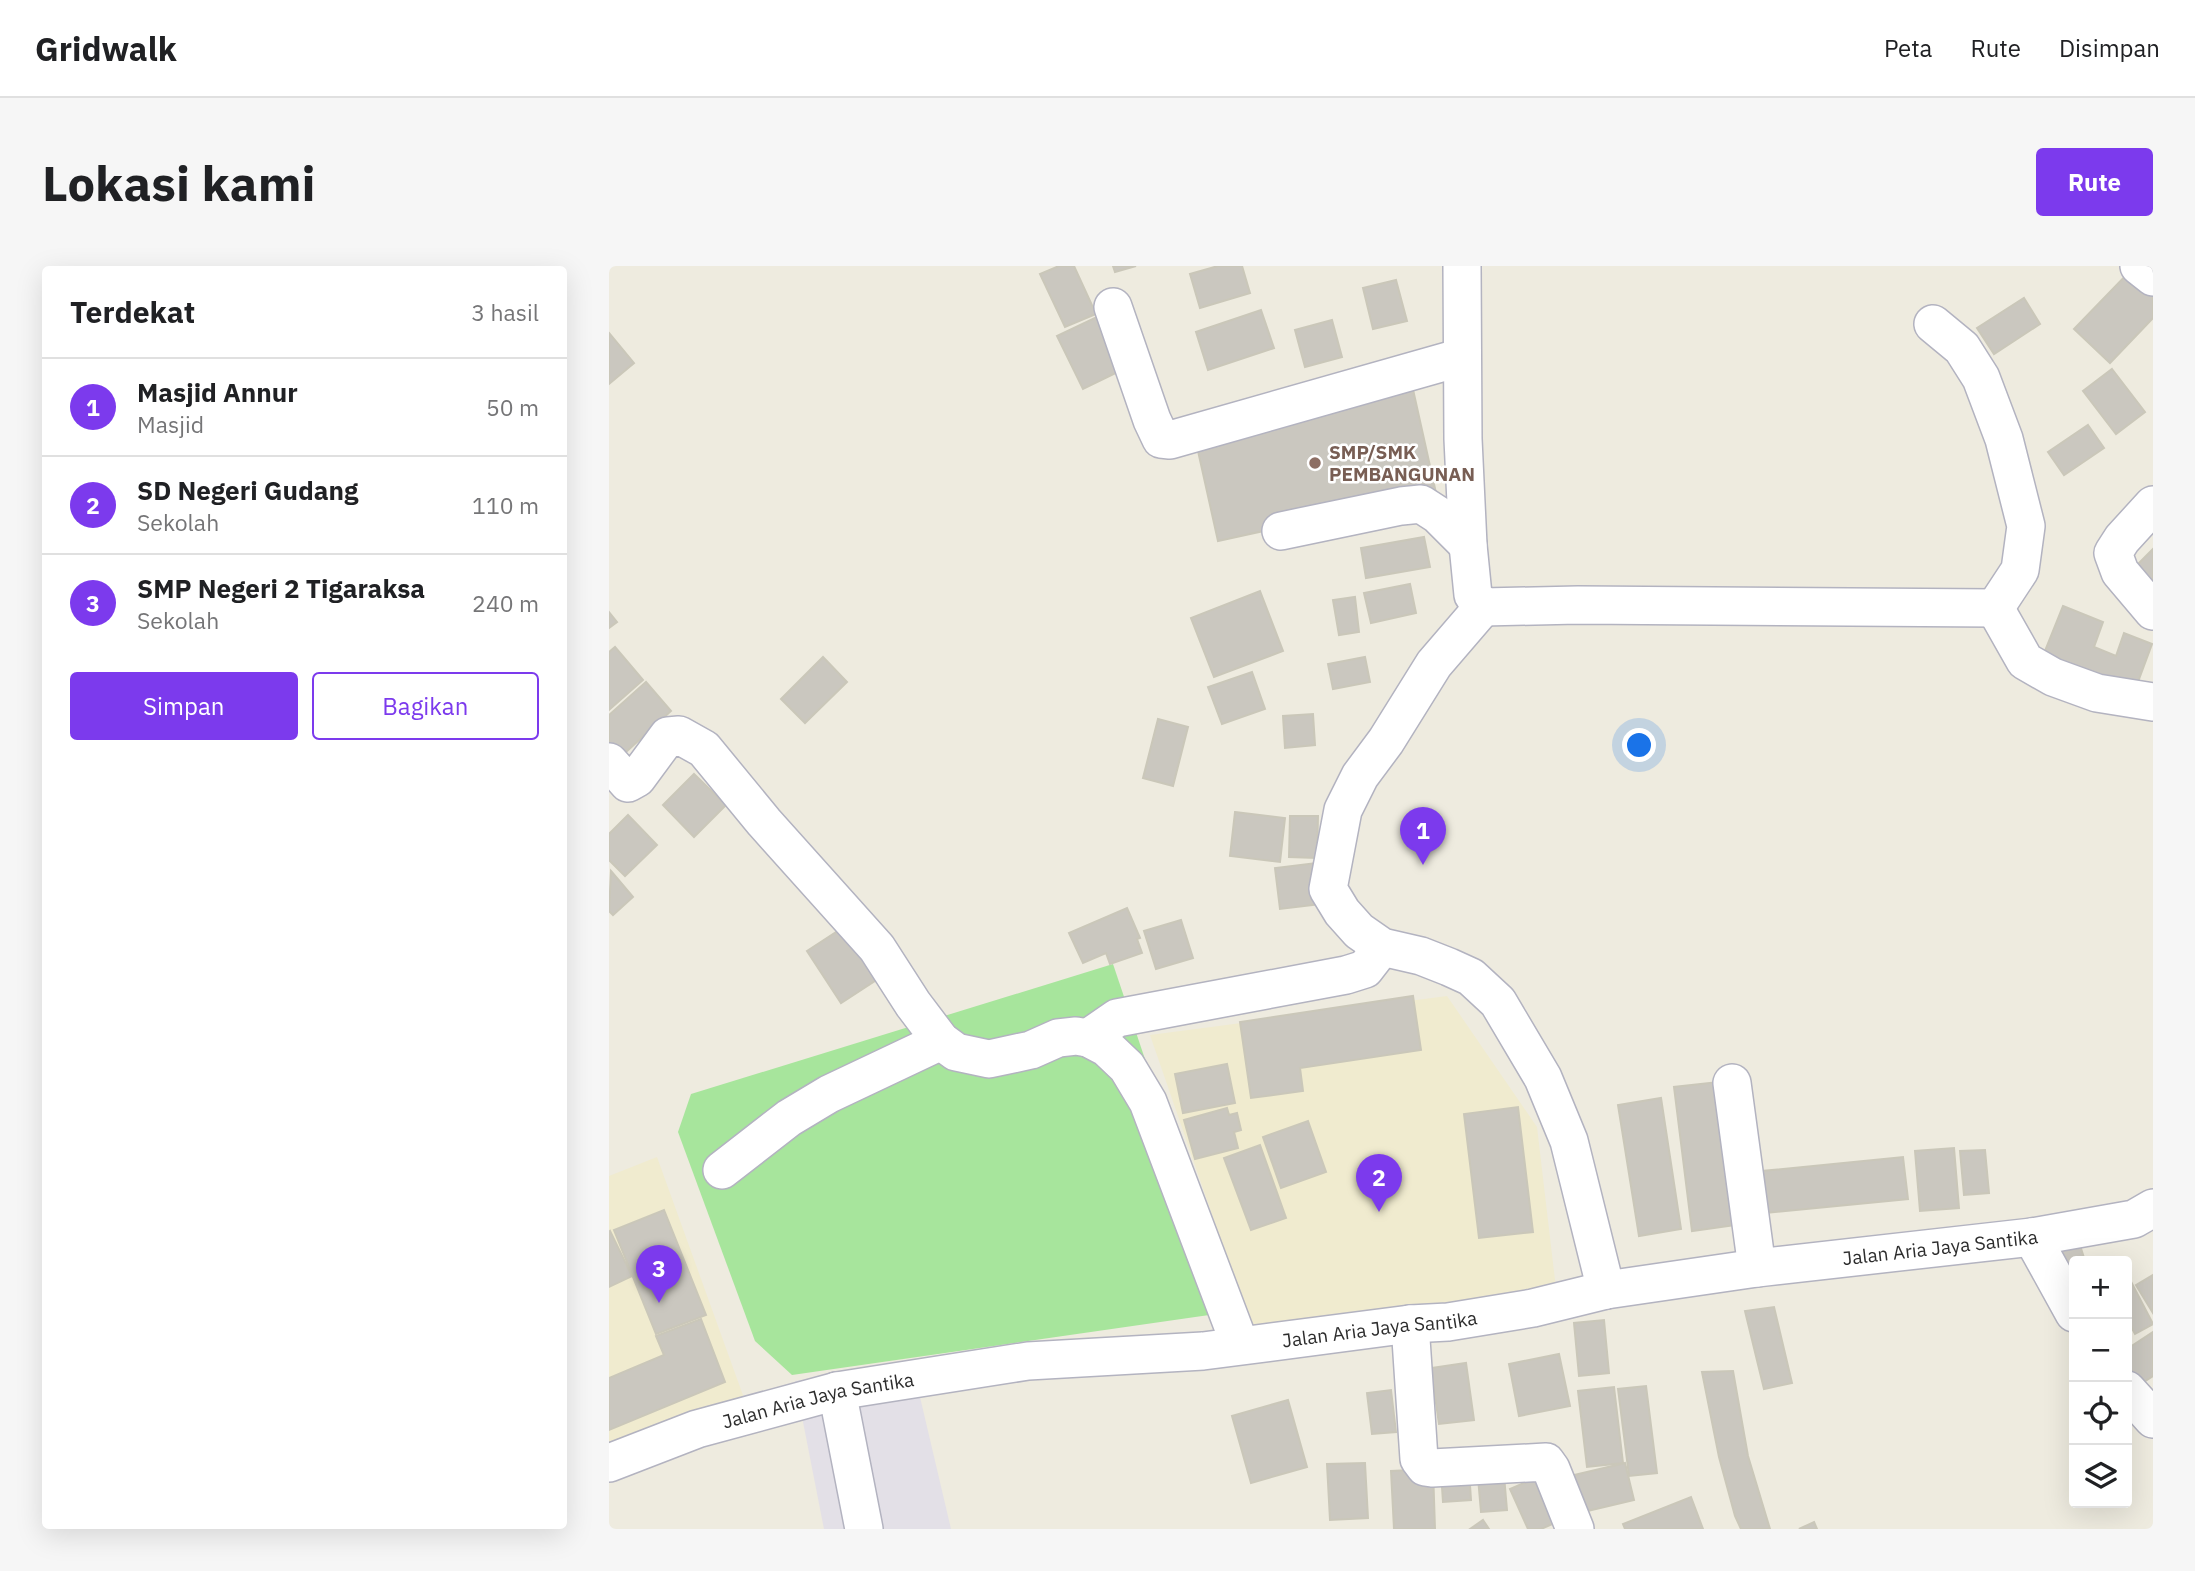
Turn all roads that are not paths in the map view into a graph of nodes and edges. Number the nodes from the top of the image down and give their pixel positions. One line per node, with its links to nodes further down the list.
1 (1462, 266): 6 (street)
2 (2139, 266): 3 (street)
3 (2153, 277)
4 (1113, 307): 6 (street)
5 (1934, 324): 11 (street)
6 (1462, 356): 9 (street)
7 (2153, 505): 12 (street)
8 (1281, 531): 9 (street)
9 (1468, 545): 10 (street)
10 (1483, 607): 11 (street); 15 (street)
11 (1995, 608): 13 (street)
12 (2153, 611)
13 (2153, 702)
14 (609, 762): 17 (street)
15 (1382, 947): 16 (street); 23 (street)
16 (1088, 1038): 17 (street); 26 (street)
17 (941, 1041): 19 (street)
18 (1732, 1083): 22 (street)
19 (722, 1170)
20 (2153, 1208): 21 (street, Jalan Aria Jaya Santika)
21 (2032, 1237): 22 (street, Jalan Aria Jaya Santika); 24 (street)
22 (1757, 1268): 23 (street, Jalan Aria Jaya Santika)
23 (1606, 1290): 25 (street, Jalan Aria Jaya Santika)
24 (2069, 1304)
25 (1410, 1324): 26 (street, Jalan Aria Jaya Santika); 32 (street)
26 (1240, 1345): 27 (street, Jalan Aria Jaya Santika)
27 (837, 1391): 30 (street, Jalan Aria Jaya Santika); 31 (street)
28 (2132, 1396): 29 (street)
29 (2153, 1419)
30 (609, 1463)
31 (864, 1529)
32 (1575, 1529)

